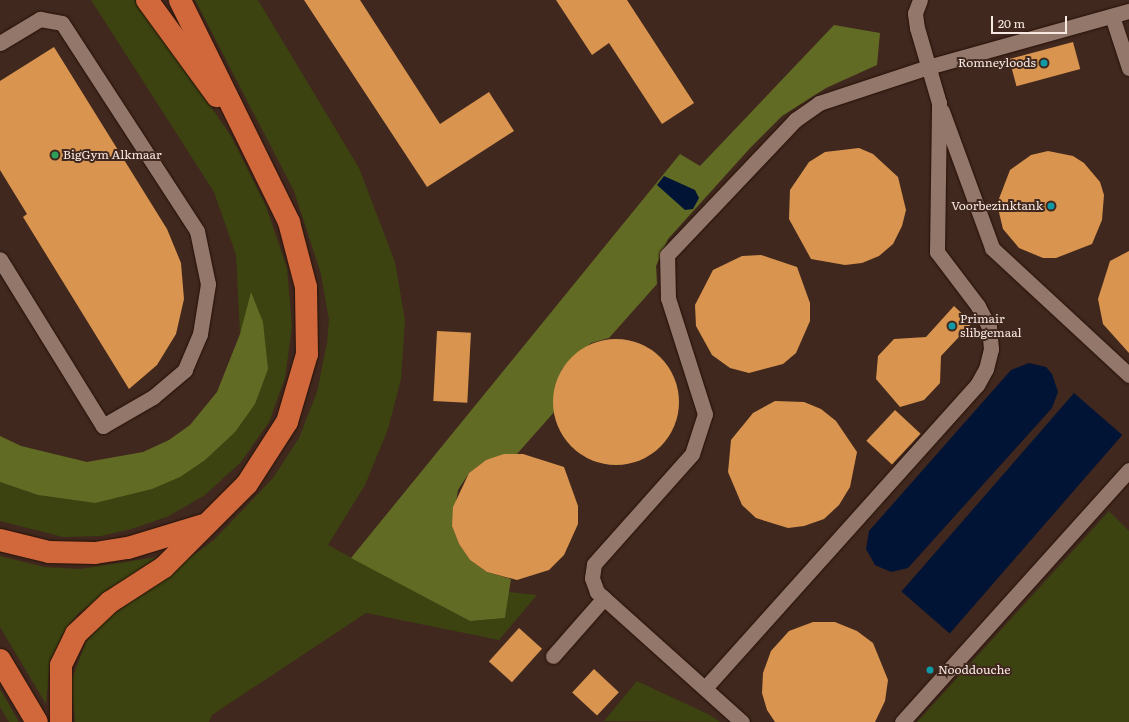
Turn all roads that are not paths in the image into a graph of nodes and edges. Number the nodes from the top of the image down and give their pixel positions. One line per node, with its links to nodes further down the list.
1 (147, 0): 10 (highway)
2 (180, 0): 10 (highway)
3 (920, 0): 7 (lane)
4 (1129, 11): 5 (lane)
5 (1112, 16): 7 (lane); 8 (lane)
6 (0, 43): 11 (lane)
7 (928, 67): 9 (lane); 16 (lane)
8 (1129, 68)
9 (939, 103): 12 (lane); 19 (lane)
10 (254, 147): 14 (highway)
11 (0, 259)
12 (1129, 375)
13 (1129, 470): 23 (lane)
14 (205, 524): 15 (highway); 21 (highway)
15 (0, 540)
16 (604, 598): 17 (lane); 19 (lane)
17 (553, 656)
18 (0, 660): 20 (highway)
19 (705, 688): 22 (lane)
20 (37, 722)
21 (61, 722)
22 (742, 722)
23 (902, 722)

